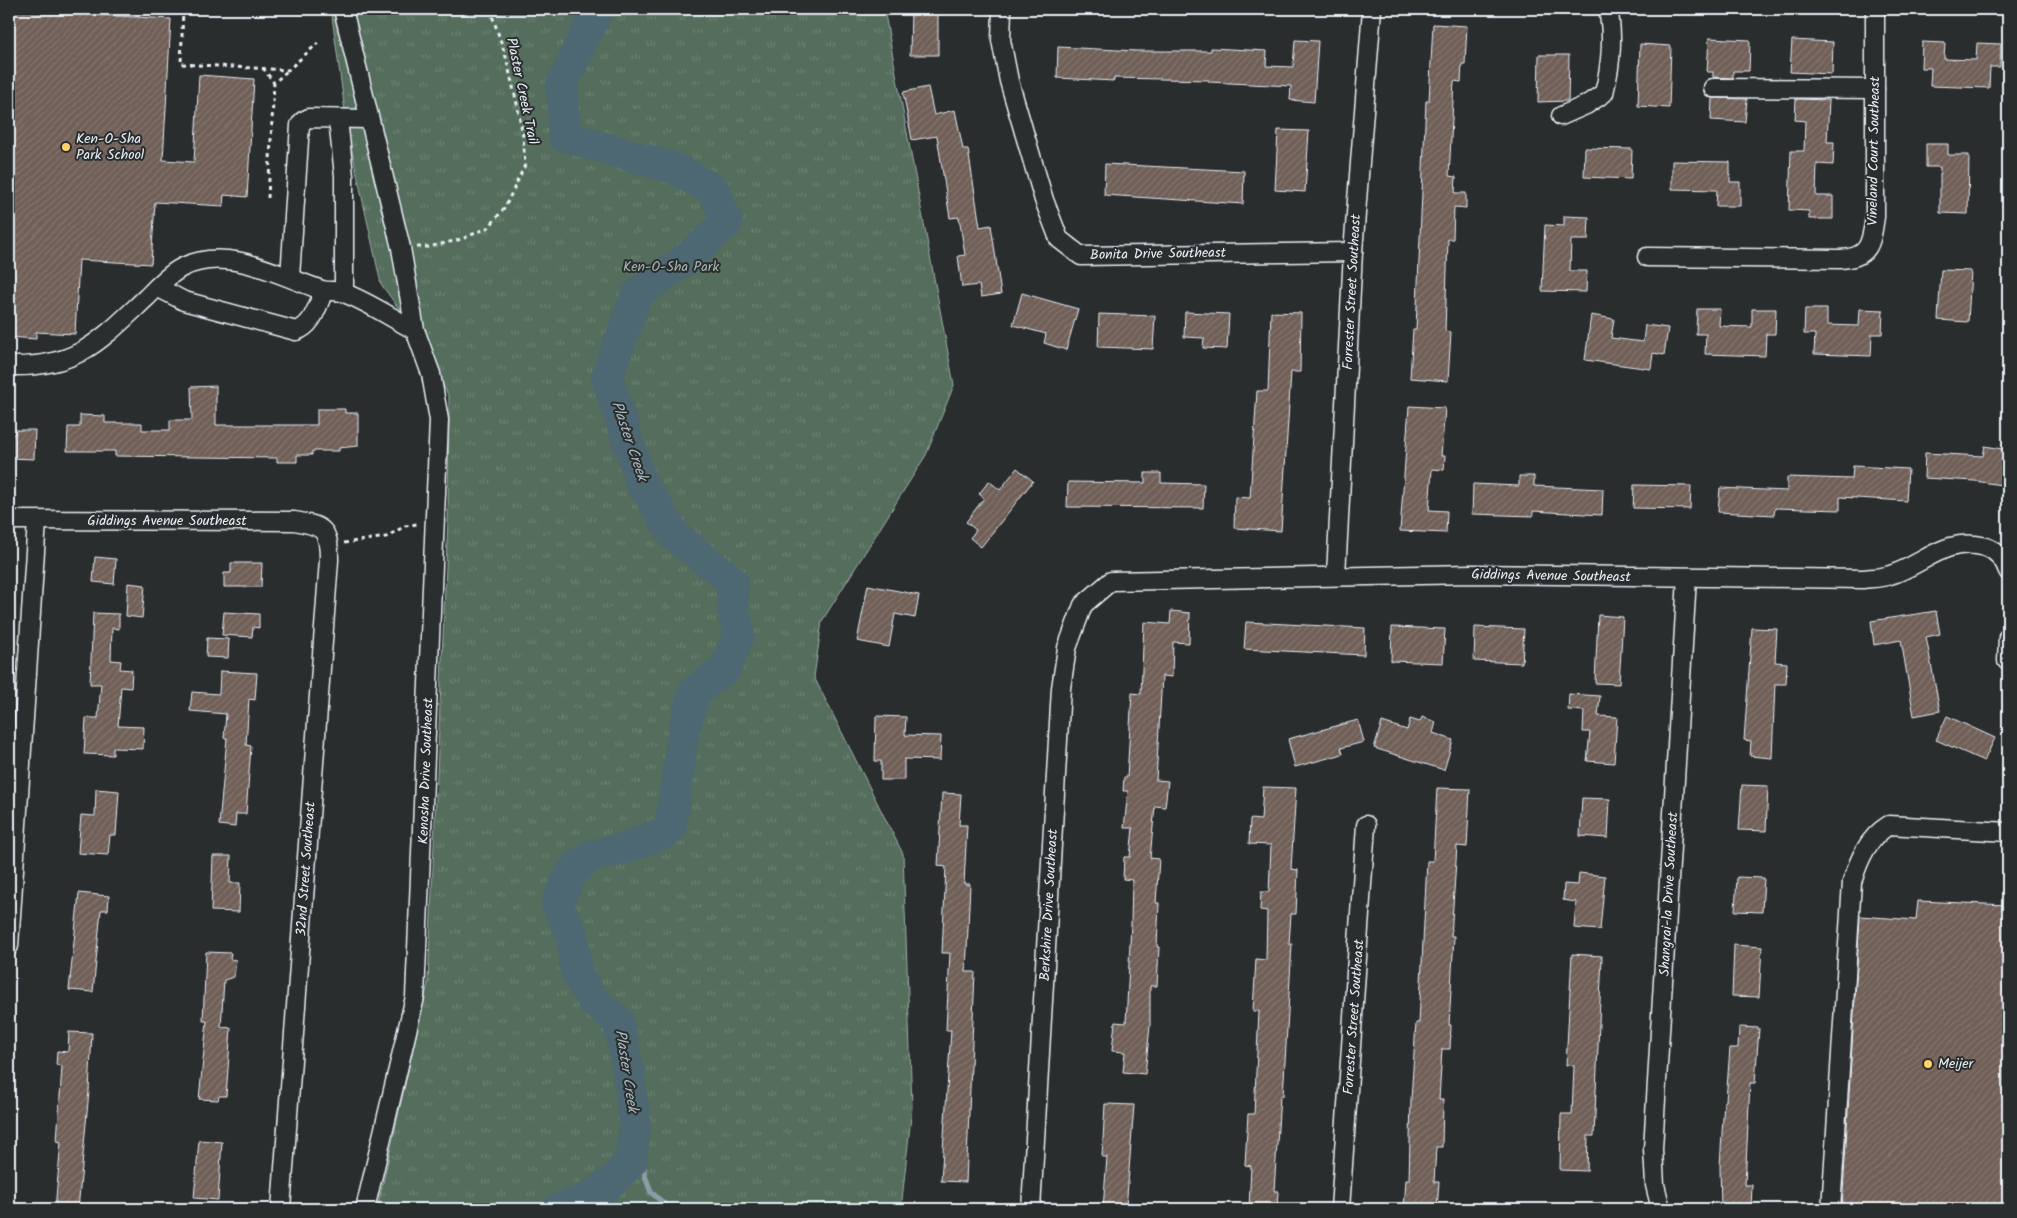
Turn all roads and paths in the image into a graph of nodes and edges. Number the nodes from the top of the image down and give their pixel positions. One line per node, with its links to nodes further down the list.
1 (183, 9): 9 (path)
2 (343, 9): 16 (street, Kenosha Drive Southeast)
3 (490, 9): 18 (path, Plaster Creek Trail)
4 (1002, 9): 19 (street, Bonita Drive Southeast)
5 (1372, 9): 19 (street, Forrester Street Southeast)
6 (1608, 9): 14 (street)
7 (1875, 9): 13 (street, Vineland Court Southeast)
8 (318, 43): 10 (path)
9 (263, 68): 10 (path); 11 (path)
10 (288, 70): 11 (path)
11 (274, 84): 17 (path)
12 (1713, 88): 13 (street)
13 (1875, 89): 20 (street, Vineland Court Southeast)
14 (1561, 116)
15 (338, 118): 16 (street); 21 (street); 24 (street)
16 (369, 120): 18 (street, Kenosha Drive Southeast)
17 (268, 198)
18 (401, 248): 25 (street, Kenosha Drive Southeast)
19 (1353, 252): 32 (street, Forrester Street Southeast)
20 (1647, 257)
21 (290, 277): 22 (street); 23 (street)
22 (157, 287): 23 (street); 26 (street)
23 (324, 291): 24 (street)
24 (344, 292): 25 (street)
25 (414, 330): 29 (street, Kenosha Drive Southeast)
26 (9, 366)
27 (9, 520): 28 (street, Giddings Avenue Southeast)
28 (37, 521): 30 (street, Giddings Avenue Southeast); 39 (street)
29 (436, 521): 30 (path); 41 (street, Kenosha Drive Southeast)
30 (326, 536): 40 (street, 32nd Street Southeast)
31 (2008, 571): 33 (street, Giddings Avenue Southeast)
32 (1336, 575): 33 (street, Giddings Avenue Southeast); 34 (street, Giddings Avenue Southeast)
33 (1687, 578): 44 (street, Shangrai-la Drive Southeast)
34 (1083, 605): 42 (street, Berkshire Drive Southeast)
35 (2008, 637): 36 (street)
36 (2007, 661)
37 (1366, 825): 43 (street, Forrester Street Southeast)
38 (2008, 832): 45 (street)
39 (9, 946)
40 (282, 1209)
41 (365, 1209)
42 (1031, 1209)
43 (1340, 1209)
44 (1661, 1209)
45 (1831, 1209)

